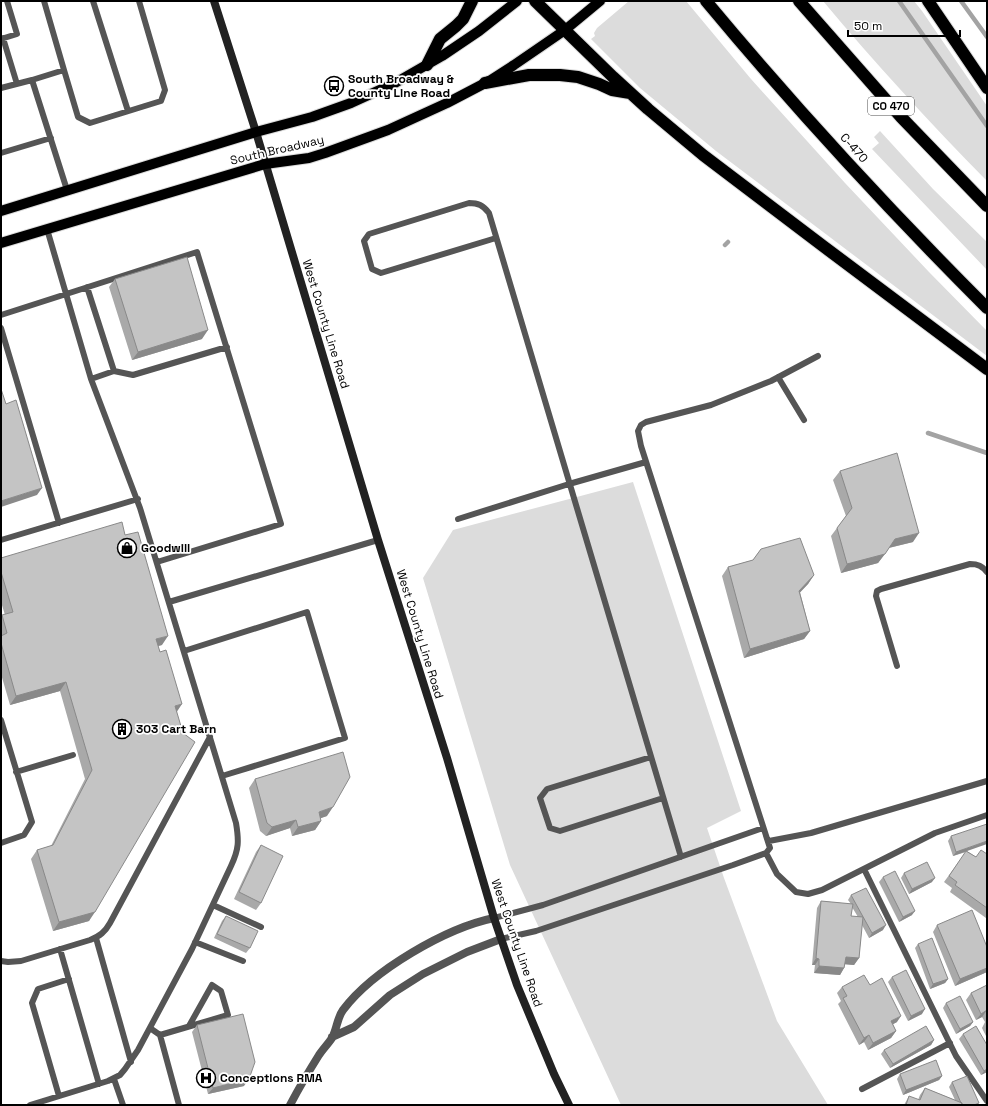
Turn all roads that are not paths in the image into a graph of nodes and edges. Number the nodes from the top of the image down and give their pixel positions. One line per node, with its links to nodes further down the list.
1 (7, 1): 14 (lane)
2 (44, 1): 16 (lane)
3 (92, 1): 23 (lane)
4 (139, 1): 23 (lane)
5 (214, 1): 24 (main road, West County Line Road)
6 (472, 1): 15 (highway)
7 (517, 1): 15 (main road, South Broadway)
8 (535, 1): 13 (highway)
9 (600, 1): 13 (main road, South Broadway)
10 (706, 1): 36 (highway, C-470)
11 (799, 1): 29 (highway, CO 470)
12 (928, 1): 21 (highway)
13 (565, 30): 18 (main road, South Broadway); 22 (highway)
14 (2, 38): 19 (lane)
15 (427, 65): 24 (main road, South Broadway)
16 (64, 70): 17 (lane); 23 (lane)
17 (32, 80): 19 (lane); 25 (lane)
18 (486, 83): 22 (highway); 27 (main road, South Broadway)
19 (17, 84): 20 (lane)
20 (1, 88)
21 (987, 88)
22 (630, 93): 41 (highway)
23 (128, 111)
24 (256, 132): 27 (main road, West County Line Road); 28 (main road, South Broadway)
25 (50, 138): 26 (lane); 28 (lane)
26 (1, 153)
27 (265, 164): 31 (main road, South Broadway); 52 (main road, West County Line Road)
28 (67, 190): 30 (main road, South Broadway)
29 (987, 206)
30 (1, 211)
31 (47, 229): 33 (main road, South Broadway); 35 (lane)
32 (496, 238): 32 (lane); 47 (lane)
33 (1, 243)
34 (87, 287): 35 (lane); 39 (lane); 42 (lane)
35 (66, 294): 37 (lane); 44 (lane)
36 (987, 308)
37 (1, 315)
38 (1, 328): 50 (lane)
39 (227, 348): 42 (lane); 53 (lane)
40 (818, 356): 43 (lane)
41 (987, 369)
42 (114, 371): 44 (lane)
43 (778, 377): 45 (lane); 46 (lane)
44 (91, 379): 48 (lane)
45 (804, 420)
46 (646, 462): 47 (lane); 67 (lane)
47 (569, 484): 49 (lane); 61 (lane)
48 (138, 499): 50 (lane); 53 (lane)
49 (458, 519)
50 (59, 523): 51 (lane)
51 (1, 540)
52 (378, 540): 55 (lane); 74 (main road, West County Line Road)
53 (157, 562): 55 (lane)
54 (987, 572): 57 (lane)
55 (169, 602): 56 (lane)
56 (184, 652): 59 (lane); 63 (lane)
57 (896, 666)
58 (1, 720): 62 (lane)
59 (210, 738): 63 (lane); 76 (lane)
60 (73, 755): 62 (lane)
61 (651, 757): 65 (lane); 65 (lane)
62 (16, 772): 69 (lane)
63 (222, 776): 73 (lane)
64 (987, 781): 68 (lane)
65 (663, 798): 71 (lane)
66 (987, 815): 72 (lane)
67 (763, 828): 68 (lane); 71 (lane)
68 (769, 842): 70 (lane)
69 (1, 843)
70 (766, 852): 72 (lane); 77 (lane)
71 (681, 857): 74 (lane)
72 (864, 869): 87 (lane)
73 (213, 905): 75 (lane); 78 (lane)
74 (494, 918): 77 (main road, West County Line Road); 86 (street)
75 (261, 927)
76 (96, 938): 79 (lane); 88 (lane)
77 (501, 939): 86 (street); 98 (main road, West County Line Road)
78 (195, 942): 80 (lane); 84 (lane)
79 (60, 949): 81 (lane); 82 (lane)
80 (243, 961)
81 (1, 962)
82 (69, 979): 90 (lane); 92 (lane)
83 (189, 1026): 83 (lane); 85 (lane)
84 (150, 1028): 85 (lane); 88 (lane)
85 (160, 1035): 96 (lane)
86 (332, 1037): 97 (street)
87 (950, 1043): 91 (lane); 93 (lane)
88 (131, 1062): 89 (lane)
89 (114, 1079): 90 (lane); 95 (lane)
90 (98, 1084): 92 (lane)
91 (862, 1089)
92 (59, 1096): 94 (lane)
93 (987, 1101)
94 (32, 1105)
95 (123, 1105)
96 (179, 1105)
97 (290, 1105)
98 (569, 1105)

